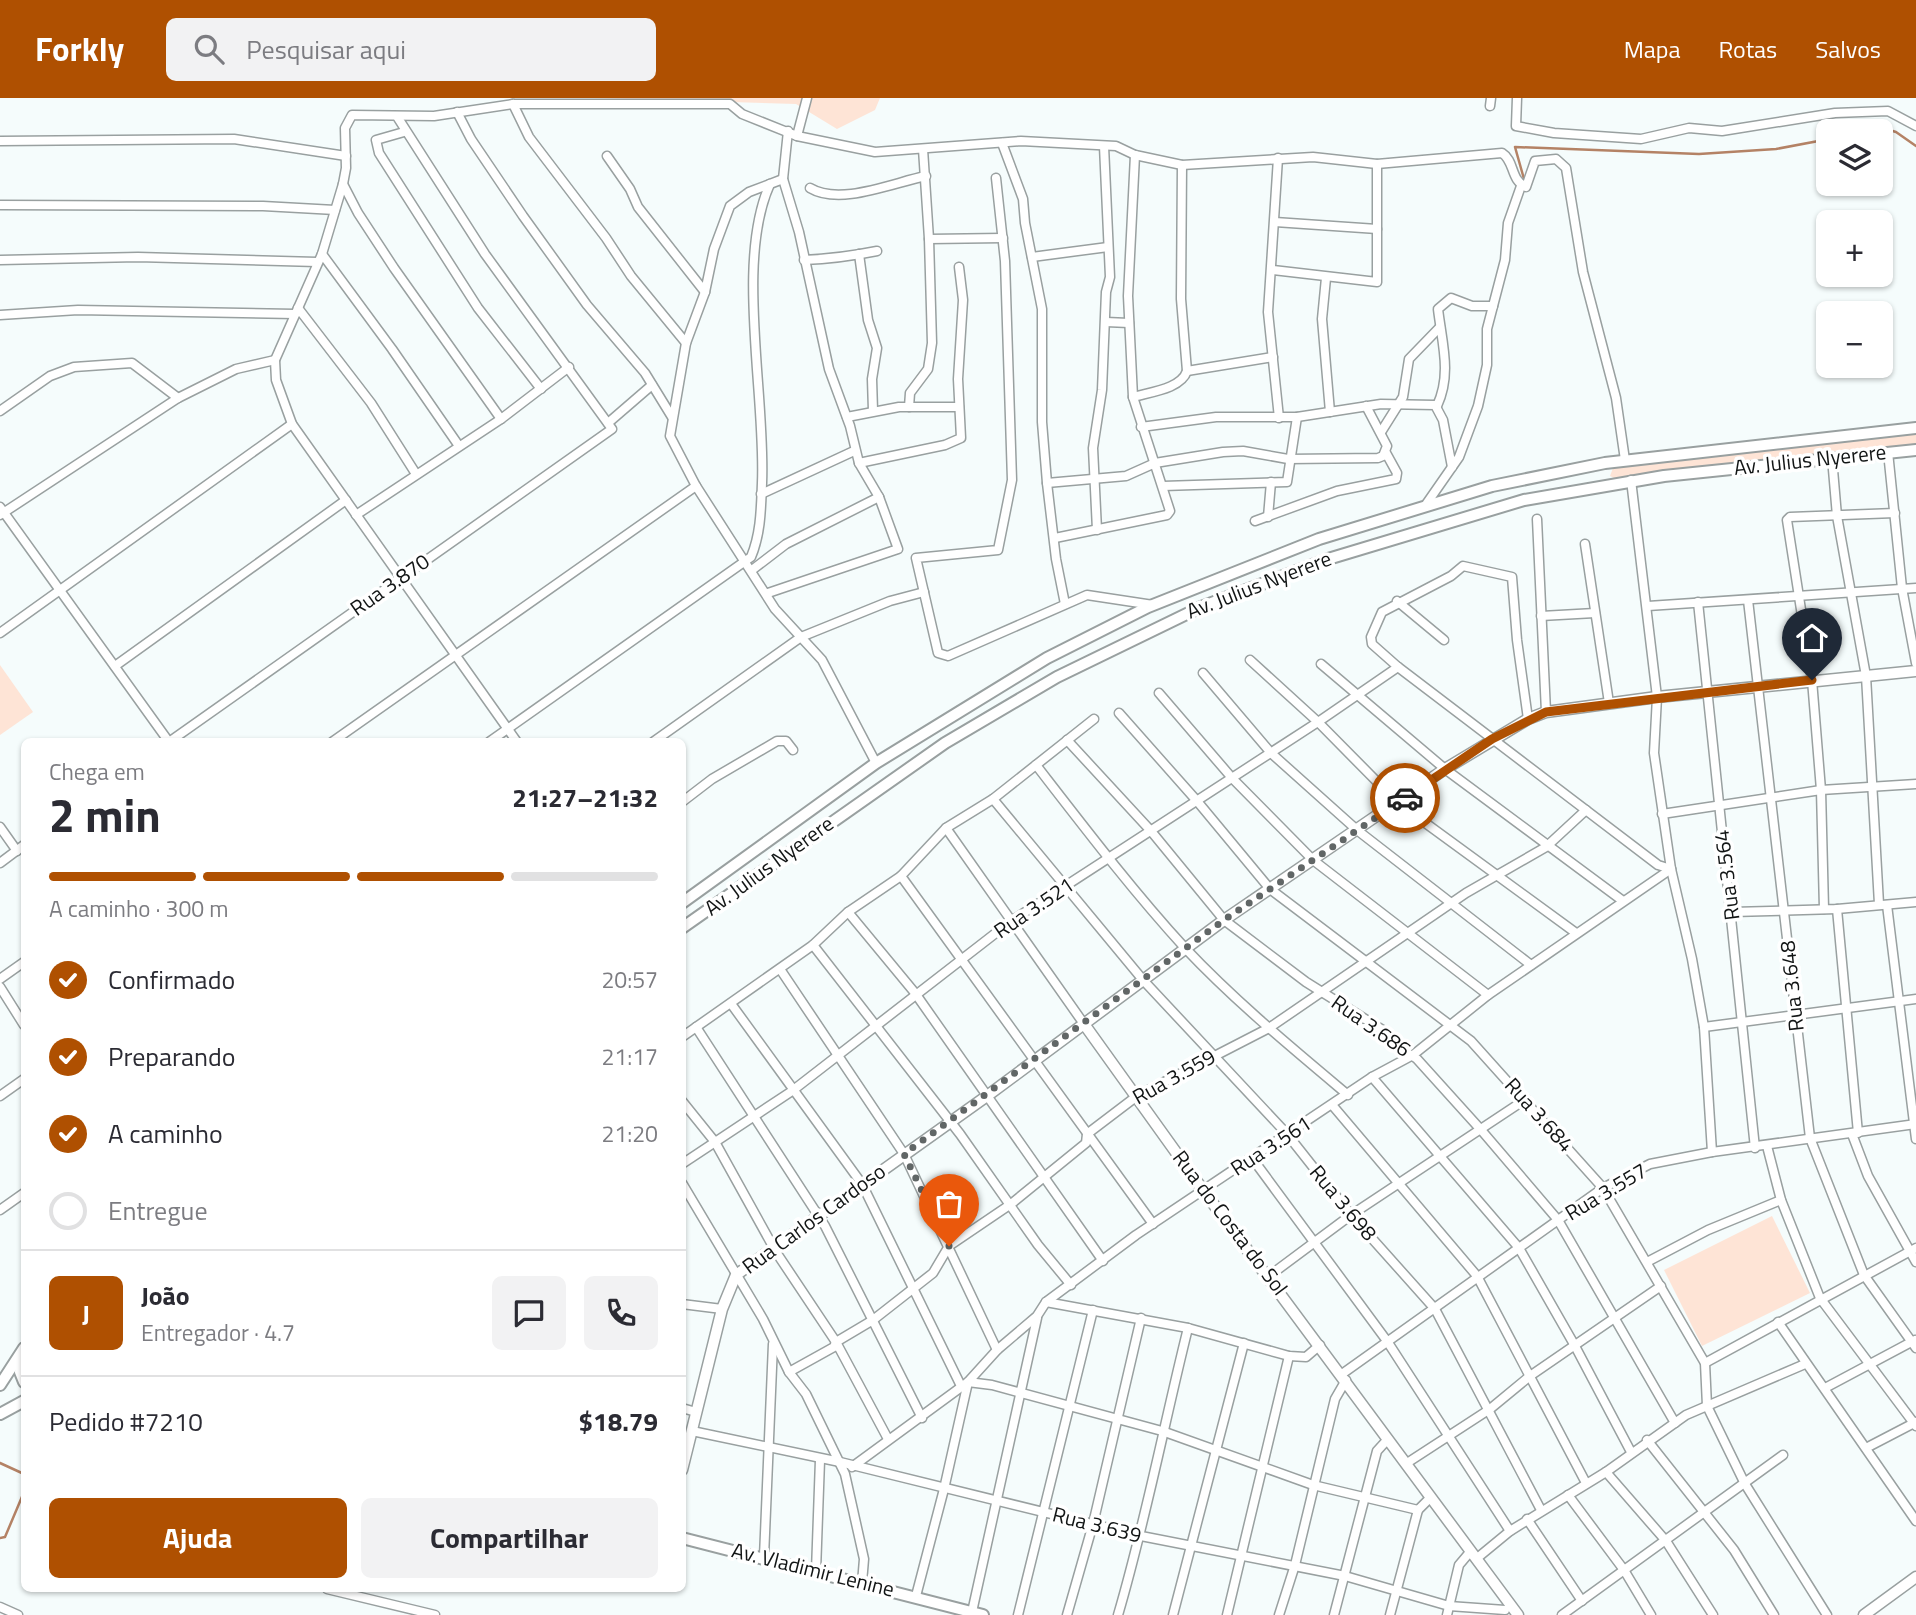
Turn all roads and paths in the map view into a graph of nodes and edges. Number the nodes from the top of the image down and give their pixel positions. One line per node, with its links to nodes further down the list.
1 (807, 98): 9 (street)
2 (1517, 98): 6 (street)
3 (513, 104): 4 (street); 7 (street); 50 (street)
4 (457, 112): 5 (street); 55 (street)
5 (398, 118): 8 (street); 15 (street)
6 (1916, 126)
7 (788, 131): 9 (street); 22 (street)
8 (404, 132): 53 (street); 56 (street)
9 (797, 136): 13 (street)
10 (0, 141): 15 (street)
11 (1003, 144): 12 (street); 13 (street); 36 (street)
12 (1104, 146): 14 (street); 33 (street)
13 (923, 149): 20 (street)
14 (1135, 155): 19 (street); 48 (street)
15 (346, 156): 23 (street)
16 (607, 156): 43 (street)
17 (1278, 158): 18 (street); 19 (street); 29 (street)
18 (1377, 164): 25 (street); 30 (street)
19 (1182, 165): 54 (street)
20 (926, 176): 26 (street); 32 (street)
21 (996, 178): 31 (street)
22 (783, 179): 24 (street); 39 (street)
23 (343, 184): 28 (street); 71 (street)
24 (770, 184): 43 (street); 97 (street)
25 (1521, 186): 44 (street); 84 (street)
26 (810, 188)
27 (0, 205): 28 (street)
28 (335, 210): 37 (street)
29 (1275, 222): 30 (street); 41 (street)
30 (1377, 229): 42 (street)
31 (1003, 238): 32 (street); 118 (street)
32 (929, 239): 61 (street)
33 (1108, 247): 36 (street); 47 (street)
34 (877, 250): 35 (street)
35 (859, 254): 39 (street); 65 (street)
36 (1032, 257): 93 (street)
37 (319, 258): 38 (street); 45 (street); 77 (street)
38 (0, 260)
39 (804, 260): 68 (street)
40 (959, 267): 63 (street)
41 (1273, 270): 42 (street); 51 (street)
42 (1326, 278): 66 (street)
43 (705, 292): 50 (street)
44 (1493, 306): 49 (street); 88 (street)
45 (296, 311): 46 (street); 52 (street); 89 (street)
46 (0, 315)
47 (1106, 322): 48 (street); 90 (street)
48 (1129, 323): 57 (street)
49 (1440, 327): 59 (street); 62 (street)
50 (685, 342): 67 (street)
51 (1273, 357): 54 (street); 70 (street)
52 (275, 360): 58 (street); 72 (street)
53 (569, 367): 56 (street); 73 (street)
54 (1187, 370): 57 (street)
55 (652, 385): 67 (street); 73 (street, Rua 3.870)
56 (541, 389): 71 (street)
57 (1133, 397): 74 (street)
58 (178, 398): 64 (street); 101 (street)
59 (1398, 404): 60 (street); 62 (street); 76 (street)
60 (1366, 406): 66 (street); 76 (street)
61 (909, 407): 63 (street); 65 (street)
62 (1437, 407): 88 (street)
63 (959, 408): 85 (street)
64 (0, 411)
65 (873, 411): 68 (street)
66 (1330, 412): 69 (street)
67 (672, 417): 95 (street)
68 (847, 417): 79 (street)
69 (1297, 417): 70 (street); 82 (street)
70 (1279, 418): 74 (street)
71 (501, 419): 77 (street)
72 (292, 424): 99 (street); 116 (street)
73 (610, 426): 113 (street, Rua 3.870)
74 (1141, 426): 86 (street)
75 (1916, 428): 84 (main road, Av. Julius Nyerere)
76 (1381, 432): 81 (street)
77 (459, 446): 89 (street)
78 (1916, 450): 80 (main road, Av. Julius Nyerere)
79 (854, 451): 85 (street); 97 (street)
80 (1888, 452): 83 (main road, Av. Julius Nyerere); 102 (street)
81 (1386, 453): 82 (street); 105 (street)
82 (1288, 458): 86 (street); 92 (street)
83 (1832, 458): 91 (main road, Av. Julius Nyerere); 104 (street)
84 (1625, 460): 87 (main road, Av. Julius Nyerere)
85 (859, 463): 98 (street)
86 (1155, 463): 90 (street); 96 (street)
87 (1605, 463): 94 (main road); 100 (main road, Av. Julius Nyerere)
88 (1452, 467): 100 (street)
89 (416, 474): 103 (street)
90 (1093, 479): 93 (street); 108 (street)
91 (1631, 480): 94 (main road, Av. Julius Nyerere); 126 (street)
92 (1271, 482): 96 (street); 105 (street)
93 (1047, 483): 109 (street)
94 (1609, 483): 205 (main road, Av. Julius Nyerere)
95 (696, 486): 111 (street); 132 (street)
96 (1163, 486): 108 (street)
97 (761, 494): 111 (street)
98 (879, 497): 112 (street); 119 (street)
99 (346, 500): 103 (street); 136 (street)
100 (1427, 503): 125 (main road, Av. Julius Nyerere)
101 (1, 512): 116 (street)
102 (1895, 513): 104 (street); 114 (street)
103 (356, 514): 113 (street)
104 (1837, 516): 117 (street); 120 (street)
105 (1268, 517): 107 (street)
106 (1537, 519): 128 (street)
107 (1255, 521)
108 (1097, 530): 109 (street)
109 (1055, 538): 124 (street)
110 (1585, 544): 127 (street)
111 (746, 562): 112 (street); 153 (street)
112 (752, 570): 119 (street)
113 (401, 577): 132 (street); 155 (street, Rua 3.870)
114 (1902, 588): 115 (street); 117 (street); 134 (street)
115 (1916, 588)
116 (61, 589): 129 (street); 136 (street)
117 (1851, 590): 120 (street); 140 (street)
118 (923, 592): 124 (street); 130 (street)
119 (768, 593): 130 (street)
120 (1799, 596): 121 (street); 141 (street)
121 (1748, 600): 123 (street); 142 (street, Rua 3.648)
122 (1397, 601): 131 (street); 137 (street); 151 (street)
123 (1698, 602): 126 (street); 143 (street, Rua 3.564)
124 (1065, 604): 125 (street)
125 (1156, 605): 164 (main road, Av. Julius Nyerere)
126 (1648, 606): 146 (street)
127 (1595, 613): 128 (street); 147 (street)
128 (1541, 616): 148 (street)
129 (0, 633)
130 (801, 637): 159 (street); 164 (street)
131 (1444, 640)
132 (454, 653): 153 (street); 156 (street)
133 (1250, 660): 152 (street)
134 (1916, 663)
135 (1321, 664): 145 (street)
136 (116, 666): 154 (street)
137 (1398, 667): 145 (street, Rua 3.521); 160 (street)
138 (1916, 671): 140 (street, Rua Carlos Cardoso)
139 (1203, 673): 163 (street)
140 (1866, 676): 141 (street, Rua Carlos Cardoso); 169 (street)
141 (1812, 680): 142 (street, Rua Carlos Cardoso); 170 (street)
142 (1759, 686): 143 (street, Rua Carlos Cardoso); 171 (street, Rua 3.648)
143 (1709, 692): 146 (street, Rua Carlos Cardoso); 176 (street, Rua 3.564)
144 (1159, 693): 167 (street)
145 (1357, 695): 152 (street, Rua 3.521); 166 (street)
146 (1657, 697): 147 (street, Rua Carlos Cardoso); 178 (street)
147 (1609, 703): 148 (street, Rua Carlos Cardoso)
148 (1546, 712): 151 (street, Rua Carlos Cardoso)
149 (1119, 713): 174 (street, Rua 3.684)
150 (1094, 719): 161 (street)
151 (1528, 719): 160 (street, Rua Carlos Cardoso)
152 (1318, 722): 163 (street, Rua 3.521); 175 (street)
153 (508, 729): 157 (street); 158 (street)
154 (166, 738)
155 (175, 738)
156 (337, 738)
157 (495, 738)
158 (514, 738)
159 (659, 738)
160 (1492, 739): 166 (street, Rua Carlos Cardoso); 177 (street)
161 (1067, 740): 165 (street); 182 (street, Rua 3.686)
162 (793, 750): 172 (street)
163 (1271, 753): 167 (street, Rua 3.521); 181 (street)
164 (876, 763): 193 (main road, Av. Julius Nyerere)
165 (1036, 765): 173 (street); 185 (street)
166 (1445, 769): 175 (street, Rua Carlos Cardoso); 183 (street)
167 (1232, 778): 174 (street, Rua 3.521); 186 (street)
168 (1916, 784): 169 (street)
169 (1875, 785): 170 (street); 197 (street)
170 (1821, 790): 171 (street); 199 (street)
171 (1768, 797): 176 (street); 198 (street, Rua 3.648)
172 (686, 799)
173 (993, 799): 180 (street); 191 (street, Rua 3.698)
174 (1197, 800): 182 (street, Rua 3.521); 192 (street, Rua 3.684)
175 (1398, 803): 181 (street, Rua Carlos Cardoso); 190 (street)
176 (1720, 807): 178 (street); 202 (street, Rua 3.564)
177 (1586, 810): 183 (street, Rua 3.559); 188 (street)
178 (1662, 814): 188 (street)
179 (0, 827): 184 (street)
180 (946, 828): 189 (street); 204 (street, Rua do Costa do Sol)
181 (1357, 830): 186 (street, Rua Carlos Cardoso); 195 (street)
182 (1151, 831): 185 (street, Rua 3.521); 203 (street, Rua 3.686)
183 (1546, 847): 190 (street, Rua 3.559); 194 (street)
184 (21, 848): 187 (street)
185 (1109, 859): 191 (street, Rua 3.521); 209 (street)
186 (1312, 860): 192 (street, Rua Carlos Cardoso); 207 (street)
187 (0, 863)
188 (1671, 869): 194 (street, Rua 3.561); 232 (street)
189 (901, 876): 201 (street); 210 (street)
190 (1497, 876): 195 (street, Rua 3.559); 206 (street)
191 (1067, 885): 204 (street, Rua 3.521); 216 (street, Rua 3.698)
192 (1270, 889): 203 (street, Rua Carlos Cardoso); 211 (street, Rua 3.684)
193 (686, 899)
194 (1623, 901): 206 (street, Rua 3.561)
195 (1453, 902): 207 (street, Rua 3.559); 213 (street)
196 (1916, 902): 197 (street)
197 (1883, 904): 200 (street); 222 (street)
198 (1784, 909): 199 (street); 202 (street); 225 (street, Rua 3.648)
199 (1824, 909): 200 (street)
200 (1837, 909): 224 (street)
201 (848, 912): 208 (street); 219 (street)
202 (1732, 912): 227 (street, Rua 3.564)
203 (1224, 920): 209 (street, Rua Carlos Cardoso); 218 (street, Rua 3.686)
204 (1010, 922): 210 (street, Rua 3.521); 229 (street, Rua do Costa do Sol)
205 (686, 925)
206 (1576, 933): 213 (street, Rua 3.561)
207 (1410, 934): 211 (street, Rua 3.559); 220 (street)
208 (813, 945): 214 (street); 231 (street)
209 (1186, 948): 216 (street, Rua Carlos Cardoso); 233 (street)
210 (961, 960): 219 (street, Rua 3.521); 238 (street)
211 (1367, 962): 218 (street, Rua 3.559); 228 (street, Rua 3.684)
212 (21, 964): 215 (street)
213 (1531, 965): 220 (street, Rua 3.561)
214 (780, 969): 223 (street); 235 (street)
215 (0, 979)
216 (1143, 980): 229 (street, Rua Carlos Cardoso); 236 (street, Rua 3.698)
217 (0, 987): 226 (street)
218 (1321, 990): 233 (street, Rua 3.559); 237 (street, Rua 3.686)
219 (915, 993): 231 (street, Rua 3.521); 244 (street)
220 (1488, 995): 228 (street, Rua 3.561)
221 (1916, 999): 222 (street)
222 (1899, 1001): 224 (street); 251 (street)
223 (732, 1005): 230 (street); 241 (street)
224 (1848, 1010): 225 (street); 253 (street)
225 (1795, 1016): 227 (street); 256 (street, Rua 3.648)
226 (21, 1020)
227 (1742, 1021): 232 (street); 260 (street, Rua 3.564)
228 (1450, 1023): 237 (street, Rua 3.561); 246 (street, Rua 3.684)
229 (1084, 1024): 238 (street, Rua Carlos Cardoso); 245 (street, Rua do Costa do Sol)
230 (696, 1027): 234 (street); 249 (street)
231 (875, 1027): 235 (street, Rua 3.521); 250 (street)
232 (1704, 1027): 261 (street)
233 (1269, 1028): 236 (street, Rua 3.559); 242 (street)
234 (686, 1034)
235 (836, 1054): 241 (street, Rua 3.521); 262 (street)
236 (1213, 1055): 245 (street, Rua 3.559); 255 (street, Rua 3.698)
237 (1413, 1055): 239 (street, Rua 3.561); 252 (street, Rua 3.686)
238 (1034, 1061): 244 (street, Rua Carlos Cardoso); 254 (street)
239 (1372, 1077): 242 (street, Rua 3.561); 264 (street)
240 (21, 1081): 243 (street)
241 (792, 1091): 249 (street, Rua 3.521); 267 (street)
242 (1348, 1095): 248 (street, Rua 3.561)
243 (0, 1096)
244 (987, 1096): 250 (street, Rua Carlos Cardoso); 266 (street)
245 (1137, 1096): 254 (street, Rua 3.559); 271 (street, Rua do Costa do Sol)
246 (1526, 1099): 252 (street); 269 (street, Rua 3.684)
247 (686, 1106): 258 (street)
248 (1333, 1106): 255 (street, Rua 3.561); 268 (street)
249 (755, 1117): 258 (street, Rua 3.521); 276 (street)
250 (950, 1121): 262 (street, Rua Carlos Cardoso); 274 (street)
251 (1915, 1124): 253 (street, Rua 3.557); 257 (street)
252 (1482, 1130): 264 (street); 278 (street, Rua 3.686)
253 (1855, 1133): 256 (street, Rua 3.557); 284 (street)
254 (1087, 1134): 266 (street, Rua 3.559); 279 (street)
255 (1287, 1134): 263 (street, Rua 3.561); 277 (street, Rua 3.698)
256 (1810, 1138): 259 (street, Rua 3.557); 289 (street, Rua 3.648)
257 (1916, 1139)
258 (715, 1142): 265 (street, Rua 3.521); 282 (street)
259 (1767, 1146): 260 (street, Rua 3.557); 273 (street)
260 (1755, 1148): 261 (street, Rua 3.557)
261 (1712, 1152): 269 (street, Rua 3.557)
262 (904, 1154): 267 (street, Rua Carlos Cardoso); 281 (street)
263 (1252, 1158): 271 (street, Rua 3.561); 280 (street)
264 (1441, 1158): 268 (street); 283 (street)
265 (686, 1161)
266 (1044, 1177): 274 (street, Rua 3.559); 285 (street)
267 (862, 1184): 276 (street, Rua Carlos Cardoso); 294 (street)
268 (1400, 1186): 277 (street); 291 (street)
269 (1603, 1188): 278 (street, Rua 3.557); 286 (street, Rua 3.684)
270 (686, 1190): 288 (street)
271 (1203, 1190): 279 (street, Rua 3.561); 290 (street, Rua do Costa do Sol)
272 (21, 1195): 275 (street)
273 (1781, 1200): 286 (street); 295 (street)
274 (1011, 1203): 281 (street, Rua 3.559); 292 (street)
275 (0, 1210)
276 (818, 1214): 282 (street, Rua Carlos Cardoso); 304 (street)
277 (1351, 1215): 280 (street); 299 (street, Rua 3.698)
278 (1558, 1220): 283 (street, Rua 3.557); 303 (street, Rua 3.686)
279 (1153, 1224): 285 (street, Rua 3.561)
280 (1314, 1242): 290 (street); 308 (street)
281 (949, 1246): 294 (street, Rua 3.559); 314 (street)
282 (773, 1247): 288 (street, Rua Carlos Cardoso); 309 (street)
283 (1519, 1248): 291 (street, Rua 3.557); 313 (street)
284 (1913, 1250): 287 (street); 289 (street)
285 (1102, 1261): 292 (street, Rua 3.561)
286 (1647, 1262): 293 (street, Rua 3.684)
287 (1916, 1262)
288 (736, 1275): 298 (street, Rua Carlos Cardoso); 307 (street)
289 (1864, 1275): 295 (street); 311 (street, Rua 3.648)
290 (1269, 1276): 312 (street, Rua do Costa do Sol)
291 (1477, 1276): 299 (street, Rua 3.557); 321 (street)
292 (1071, 1285): 296 (street, Rua 3.561)
293 (1661, 1286): 303 (street); 318 (street, Rua 3.684)
294 (912, 1287): 304 (street, Rua 3.559); 323 (street)
295 (1820, 1298): 305 (street); 317 (street)
296 (1046, 1302): 300 (street); 301 (street, Rua 3.561)
297 (686, 1304): 298 (street)
298 (722, 1309): 332 (street, Rua Carlos Cardoso)
299 (1435, 1309): 308 (street, Rua 3.557); 331 (street, Rua 3.698)
300 (1093, 1310): 302 (street); 328 (street)
301 (1037, 1316): 314 (street, Rua 3.561); 326 (street)
302 (1141, 1318): 306 (street); 335 (street)
303 (1614, 1319): 313 (street); 336 (street, Rua 3.686)
304 (873, 1320): 309 (street, Rua 3.559); 334 (street)
305 (1778, 1322): 318 (street); 319 (street)
306 (1188, 1328): 310 (street); 339 (street)
307 (773, 1340): 320 (street); 345 (street)
308 (1387, 1341): 322 (street, Rua 3.557); 340 (street)
309 (836, 1342): 320 (street, Rua 3.559); 341 (street)
310 (1244, 1343): 316 (street); 346 (street)
311 (1915, 1343): 317 (street)
312 (1320, 1345): 316 (street); 322 (street, Rua do Costa do Sol)
313 (1575, 1346): 321 (street); 347 (street)
314 (997, 1350): 323 (street, Rua 3.561)
315 (21, 1354): 324 (main road)
316 (1289, 1356): 354 (street)
317 (1870, 1362): 325 (street); 337 (street)
318 (1705, 1363): 329 (street, Rua 3.684)
319 (1805, 1364): 325 (street); 329 (street)
320 (789, 1372): 351 (street)
321 (1530, 1376): 331 (street); 356 (street)
322 (1344, 1377): 342 (street, Rua do Costa do Sol); 358 (street)
323 (964, 1384): 326 (street); 334 (street, Rua 3.561); 359 (street)
324 (0, 1385)
325 (1825, 1388): 344 (street)
326 (1020, 1393): 328 (street); 363 (street)
327 (21, 1403): 333 (main road)
328 (1069, 1405): 335 (street); 366 (street)
329 (1707, 1406): 336 (street); 357 (street, Rua 3.684)
330 (686, 1409): 332 (street)
331 (1490, 1409): 340 (street); 365 (street, Rua 3.698)
332 (696, 1412): 338 (street, Rua Carlos Cardoso)
333 (0, 1414)
334 (922, 1418): 341 (street, Rua 3.561)
335 (1115, 1418): 339 (street); 370 (street)
336 (1675, 1423): 343 (street)
337 (1916, 1424): 344 (street)
338 (692, 1431): 345 (street, Rua 3.639); 348 (street, Rua Carlos Cardoso)
339 (1162, 1431): 346 (street); 372 (street)
340 (1448, 1435): 352 (street); 371 (street)
341 (888, 1439): 353 (street, Rua 3.561)
342 (1388, 1439): 352 (street, Rua do Costa do Sol); 362 (street)
343 (1647, 1440): 347 (street); 367 (street)
344 (1866, 1448): 369 (street)
345 (769, 1449): 350 (street, Rua 3.639); 378 (street)
346 (1218, 1449): 354 (street); 375 (street)
347 (1631, 1452): 355 (street)
348 (686, 1454)
349 (1783, 1455): 357 (street)
350 (820, 1460): 351 (street, Rua 3.639); 381 (street)
351 (840, 1462): 353 (street, Rua 3.639); 384 (street)
352 (1407, 1463): 361 (street, Rua do Costa do Sol)
353 (852, 1467): 359 (street, Rua 3.639)
354 (1261, 1467): 358 (street); 376 (street)
355 (1606, 1472): 356 (street); 374 (street)
356 (1586, 1483): 360 (street)
357 (1745, 1484): 367 (street); 411 (street, Rua 3.684)
358 (1313, 1485): 362 (street); 379 (street)
359 (944, 1489): 363 (street, Rua 3.639); 387 (street)
360 (1567, 1495): 365 (street); 380 (street)
361 (1430, 1497): 364 (street); 377 (street, Rua do Costa do Sol)
362 (1363, 1499): 364 (street); 382 (street)
363 (996, 1502): 366 (street, Rua 3.639); 394 (street)
364 (1418, 1510): 385 (street)
365 (1541, 1510): 368 (street)
366 (1044, 1512): 370 (street, Rua 3.639); 398 (street)
367 (1703, 1513): 374 (street); 410 (street)
368 (1527, 1519): 371 (street); 388 (street)
369 (1916, 1521)
370 (1093, 1524): 372 (street, Rua 3.639); 399 (street)
371 (1510, 1531): 377 (street)
372 (1141, 1536): 375 (street, Rua 3.639); 400 (street)
373 (686, 1539): 378 (main road, Av. Vladimir Lenine)
374 (1666, 1541): 380 (street); 409 (street)
375 (1190, 1546): 376 (street, Rua 3.639); 401 (street)
376 (1242, 1555): 379 (street, Rua 3.639); 402 (street)
377 (1473, 1555): 391 (street); 392 (street, Rua do Costa do Sol)
378 (764, 1558): 381 (main road, Av. Vladimir Lenine)
379 (1295, 1565): 382 (street, Rua 3.639); 403 (street)
380 (1624, 1570): 388 (street); 408 (street)
381 (816, 1571): 384 (main road, Av. Vladimir Lenine)
382 (1345, 1576): 385 (street, Rua 3.639); 404 (street)
383 (1916, 1577): 412 (street)
384 (862, 1583): 387 (main road, Av. Vladimir Lenine)
385 (1396, 1590): 391 (street, Rua 3.639); 405 (street)
386 (340, 1592): 389 (street)
387 (915, 1596): 393 (main road, Av. Vladimir Lenine)
388 (1582, 1601): 407 (street)
389 (388, 1603): 396 (street); 397 (street)
390 (0, 1607): 395 (street)
391 (1448, 1610): 392 (street, Rua 3.639)
392 (1506, 1610): 406 (street, Rua do Costa do Sol)
393 (958, 1612): 394 (main road, Av. Vladimir Lenine)
394 (978, 1614)
395 (18, 1615)
396 (391, 1615)
397 (435, 1615)
398 (1018, 1615)
399 (1067, 1615)
400 (1118, 1615)
401 (1173, 1615)
402 (1227, 1615)
403 (1279, 1615)
404 (1334, 1615)
405 (1391, 1615)
406 (1518, 1615)
407 (1562, 1615)
408 (1651, 1615)
409 (1713, 1615)
410 (1774, 1615)
411 (1827, 1615)
412 (1864, 1615)

